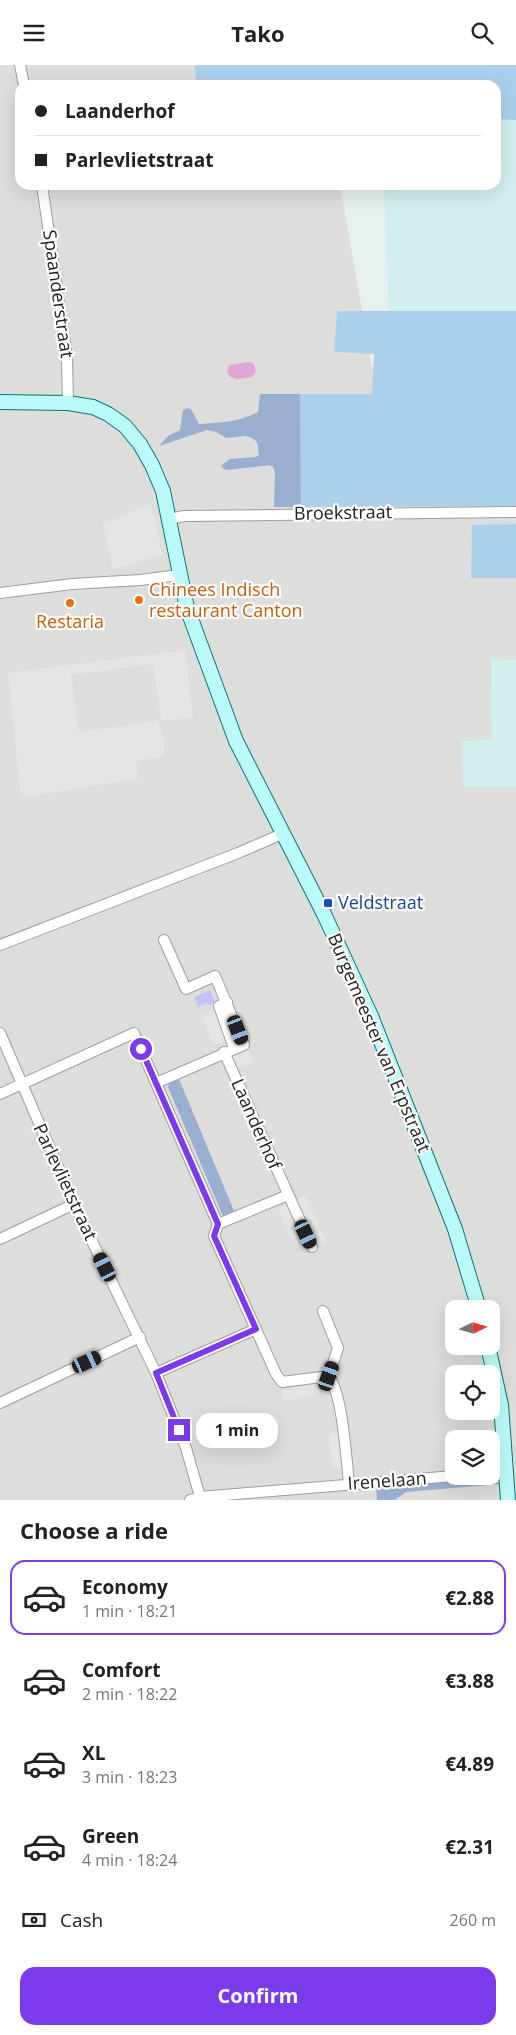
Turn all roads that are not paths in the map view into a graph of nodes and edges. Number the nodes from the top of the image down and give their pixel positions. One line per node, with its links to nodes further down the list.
1 (20, 65): 2 (street)
2 (23, 80)
3 (43, 190): 5 (street, Spaanderstraat)
4 (0, 403): 5 (street, Burgemeester van Erpstraat)
5 (68, 403): 7 (street, Burgemeester van Erpstraat)
6 (516, 512): 7 (street, Broekstraat)
7 (170, 519): 8 (street, Burgemeester van Erpstraat)
8 (179, 575): 9 (street); 10 (street, Burgemeester van Erpstraat)
9 (0, 593)
10 (282, 834): 12 (street); 23 (street, Burgemeester van Erpstraat)
11 (164, 940): 14 (street)
12 (0, 945)
13 (0, 1033): 16 (street, Parlevlietstraat)
14 (229, 1050): 15 (street); 18 (street, Laanderhof)
15 (156, 1083): 16 (street); 20 (street)
16 (22, 1084): 17 (street); 19 (street, Parlevlietstraat)
17 (0, 1094)
18 (288, 1195): 20 (street); 22 (street, Laanderhof)
19 (74, 1204): 21 (street); 26 (street, Parlevlietstraat)
20 (218, 1224): 25 (street)
21 (0, 1239)
22 (312, 1247)
23 (476, 1300)
24 (323, 1311): 29 (street)
25 (256, 1329): 28 (street); 29 (street)
26 (140, 1337): 28 (street, Parlevlietstraat); 30 (street)
27 (490, 1355): 31 (street)
28 (156, 1373): 35 (street, Parlevlietstraat)
29 (329, 1376): 34 (street)
30 (0, 1403)
31 (506, 1471): 32 (street); 36 (street)
32 (500, 1472)
33 (445, 1477): 34 (street, Irenelaan)
34 (349, 1483): 35 (street, Irenelaan)
35 (195, 1498)
36 (508, 1500)

